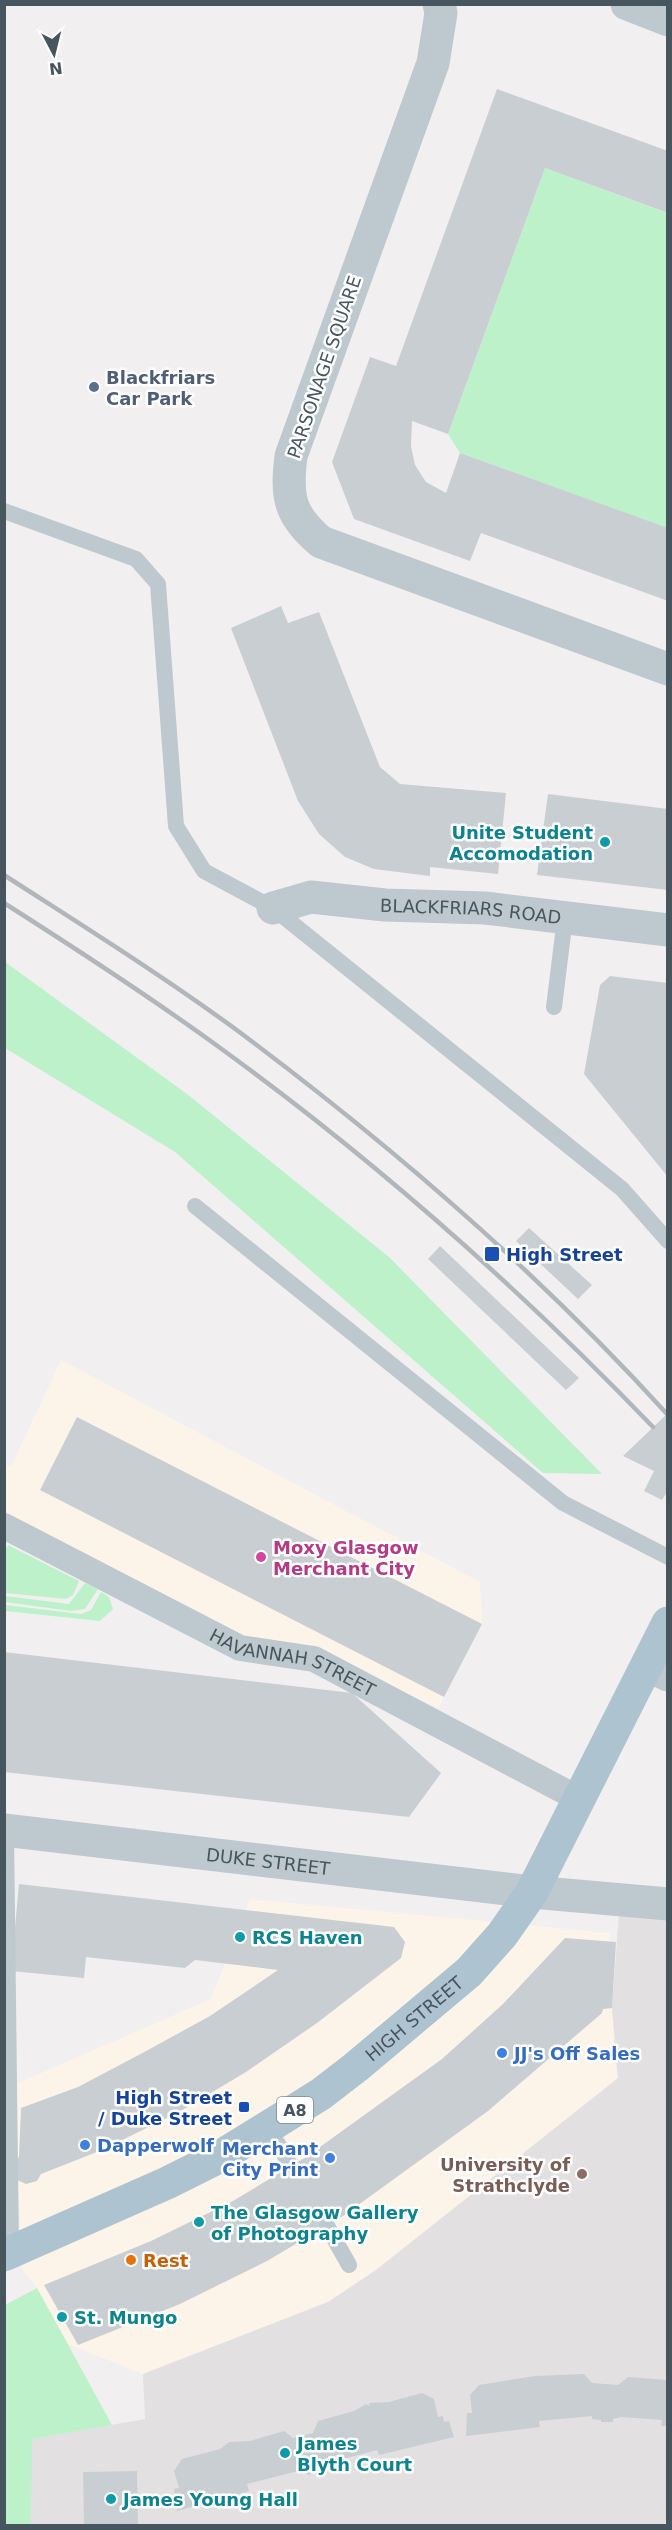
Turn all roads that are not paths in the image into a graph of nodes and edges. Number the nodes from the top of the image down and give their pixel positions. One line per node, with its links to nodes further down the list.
1 (440, 4): 5 (street, PARSONAGE SQUARE)
2 (627, 4): 3 (street)
3 (668, 20)
4 (4, 511): 6 (lane)
5 (668, 669)
6 (273, 908): 7 (street, BLACKFRIARS ROAD); 11 (lane)
7 (565, 918): 8 (street, BLACKFRIARS ROAD); 9 (lane)
8 (668, 930)
9 (554, 1007)
10 (195, 1206): 13 (lane)
11 (668, 1241)
12 (4, 1526): 16 (street, HAVANNAH STREET)
13 (668, 1557)
14 (668, 1623): 15 (main road, HIGH STREET / A8)
15 (657, 1670): 16 (main road, HIGH STREET / A8)
16 (581, 1800): 18 (main road, HIGH STREET / A8)
17 (5, 1831): 18 (street, DUKE STREET); 23 (lane)
18 (532, 1892): 19 (street, DUKE STREET); 20 (main road, HIGH STREET / A8)
19 (668, 1904)
20 (268, 2127): 21 (lane); 23 (main road, HIGH STREET / A8)
21 (291, 2166)
22 (327, 2226): 24 (lane)
23 (8, 2254)
24 (349, 2265)

